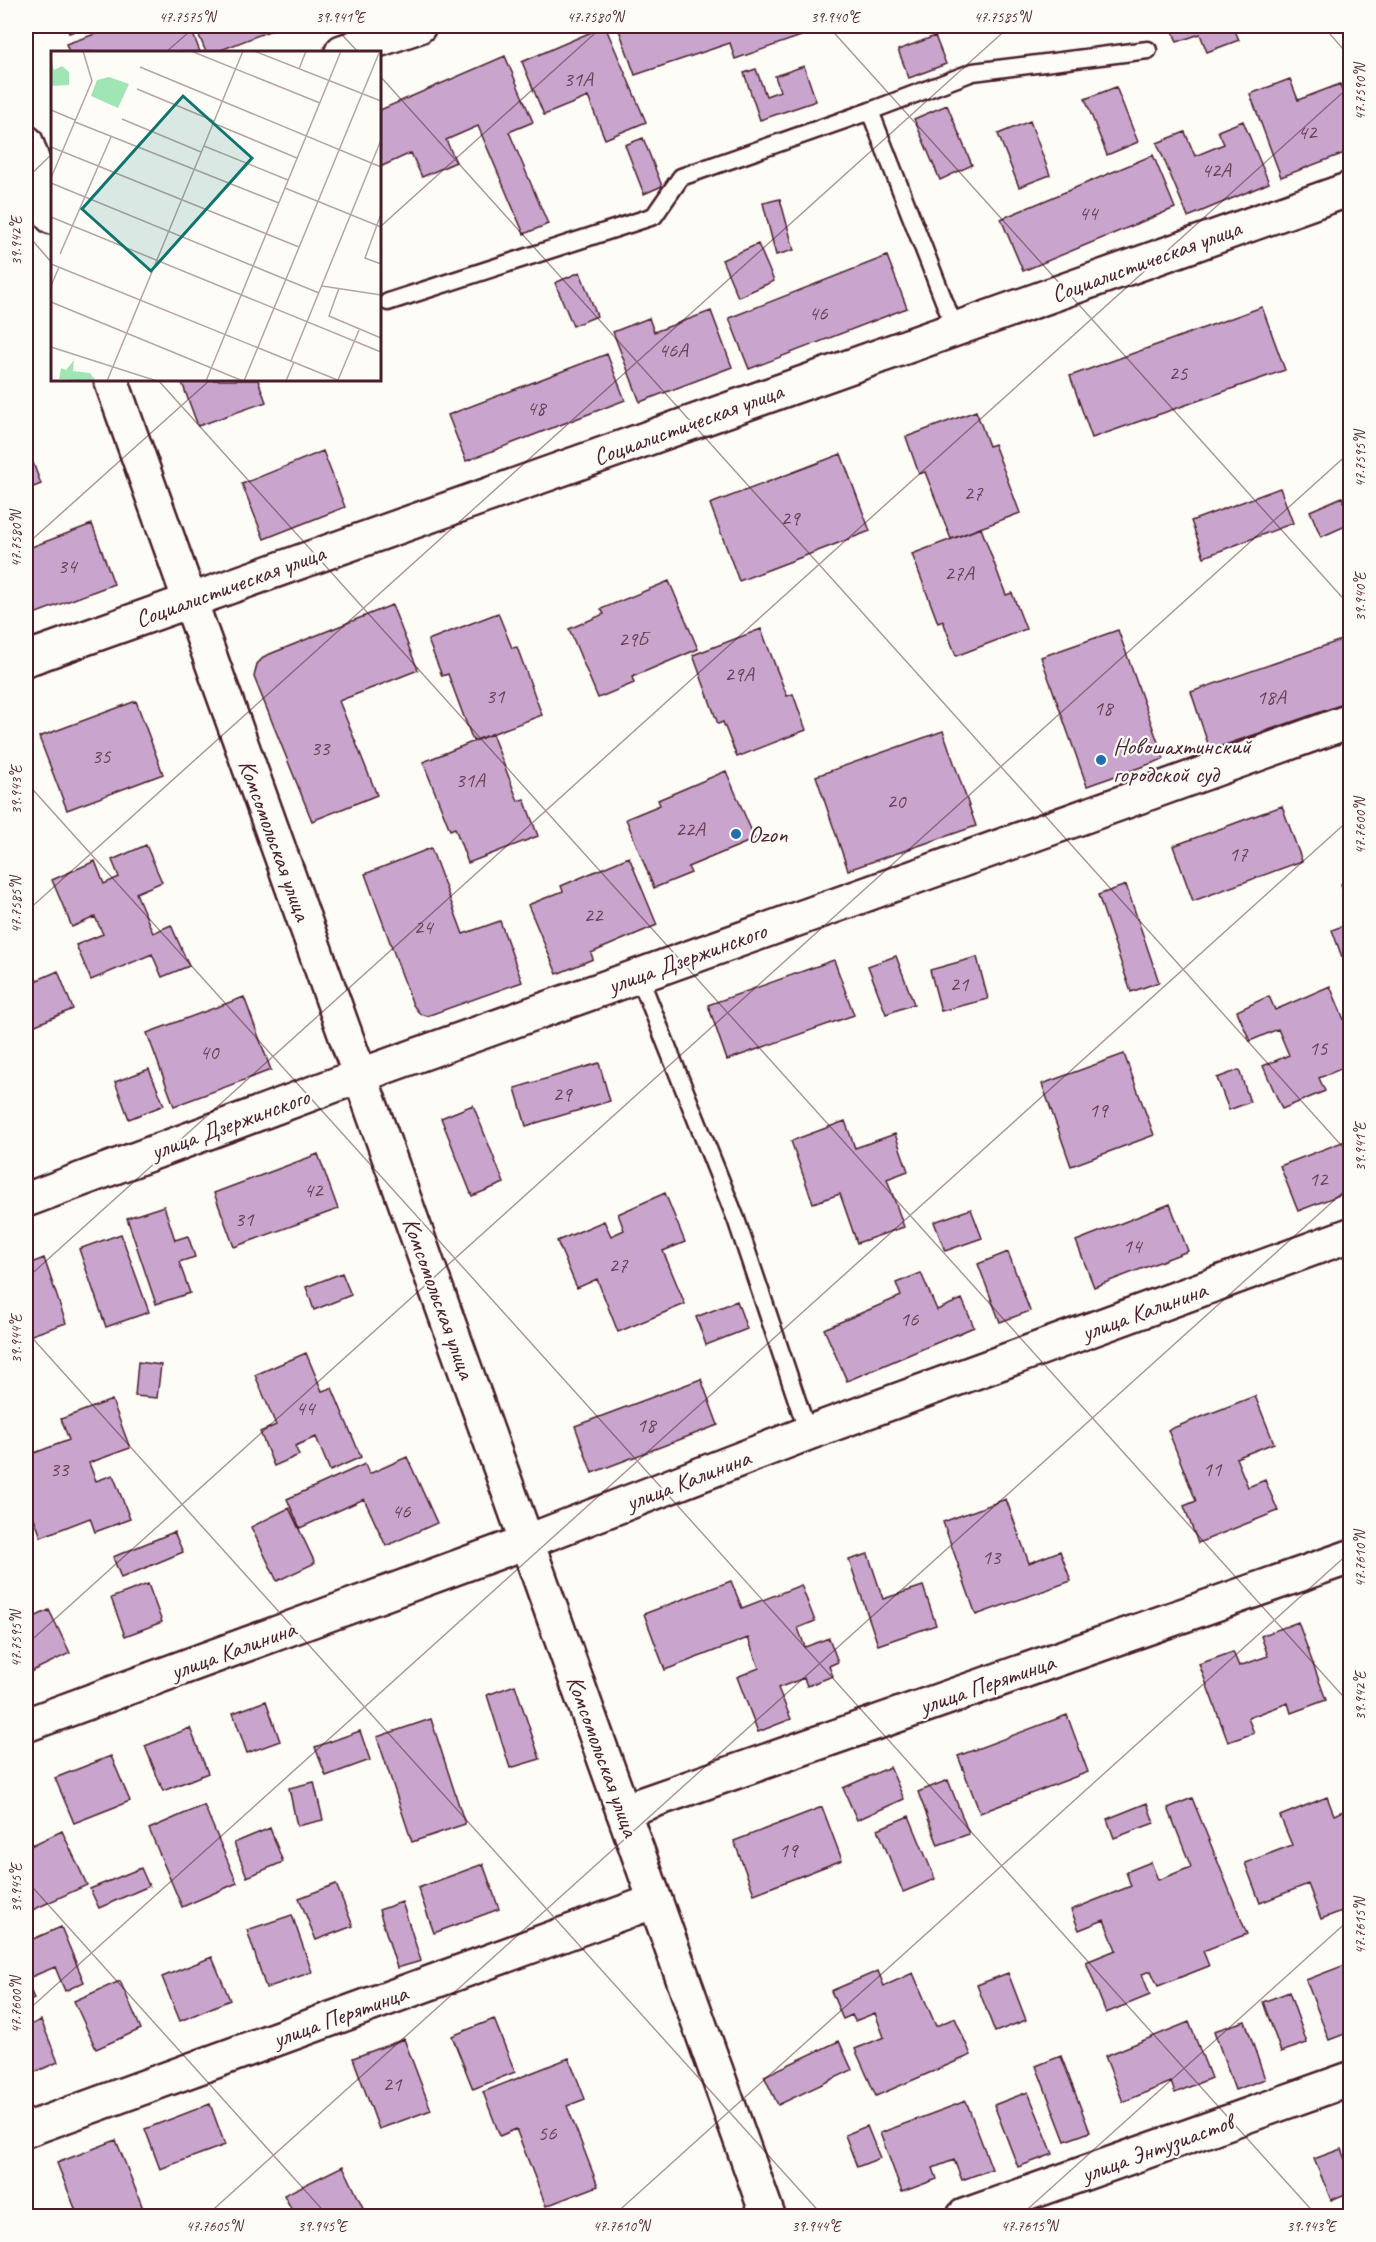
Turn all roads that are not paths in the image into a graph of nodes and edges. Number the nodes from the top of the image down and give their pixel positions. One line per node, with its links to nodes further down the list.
1 (419, 26): 3 (street)
2 (1148, 50): 4 (lane)
3 (345, 51)
4 (870, 111): 8 (lane); 9 (lane)
5 (34, 155): 7 (street)
6 (1350, 189): 9 (street, Социалистическая улица)
7 (51, 214)
8 (388, 302)
9 (955, 329): 11 (street, Социалистическая улица)
10 (111, 381): 11 (street, Комсомольская улица)
11 (190, 601): 12 (street, Социалистическая улица); 15 (street, Комсомольская улица)
12 (26, 660)
13 (1350, 721): 14 (street, улица Дзержинского)
14 (639, 976): 15 (street, улица Дзержинского); 18 (lane)
15 (359, 1076): 16 (street, улица Дзержинского); 19 (street, Комсомольская улица)
16 (26, 1200)
17 (1350, 1235): 18 (street, улица Калинина)
18 (808, 1433): 19 (street, улица Калинина)
19 (526, 1542): 21 (street, улица Калинина); 22 (street, Комсомольская улица)
20 (1350, 1559): 22 (street, улица Перятинца)
21 (26, 1725)
22 (622, 1811): 23 (street, Комсомольская улица)
23 (655, 1902): 25 (street, улица Перятинца); 26 (street, Комсомольская улица)
24 (1350, 2079): 27 (street, улица Энтузиастов)
25 (26, 2130)
26 (768, 2217)
27 (964, 2217)

